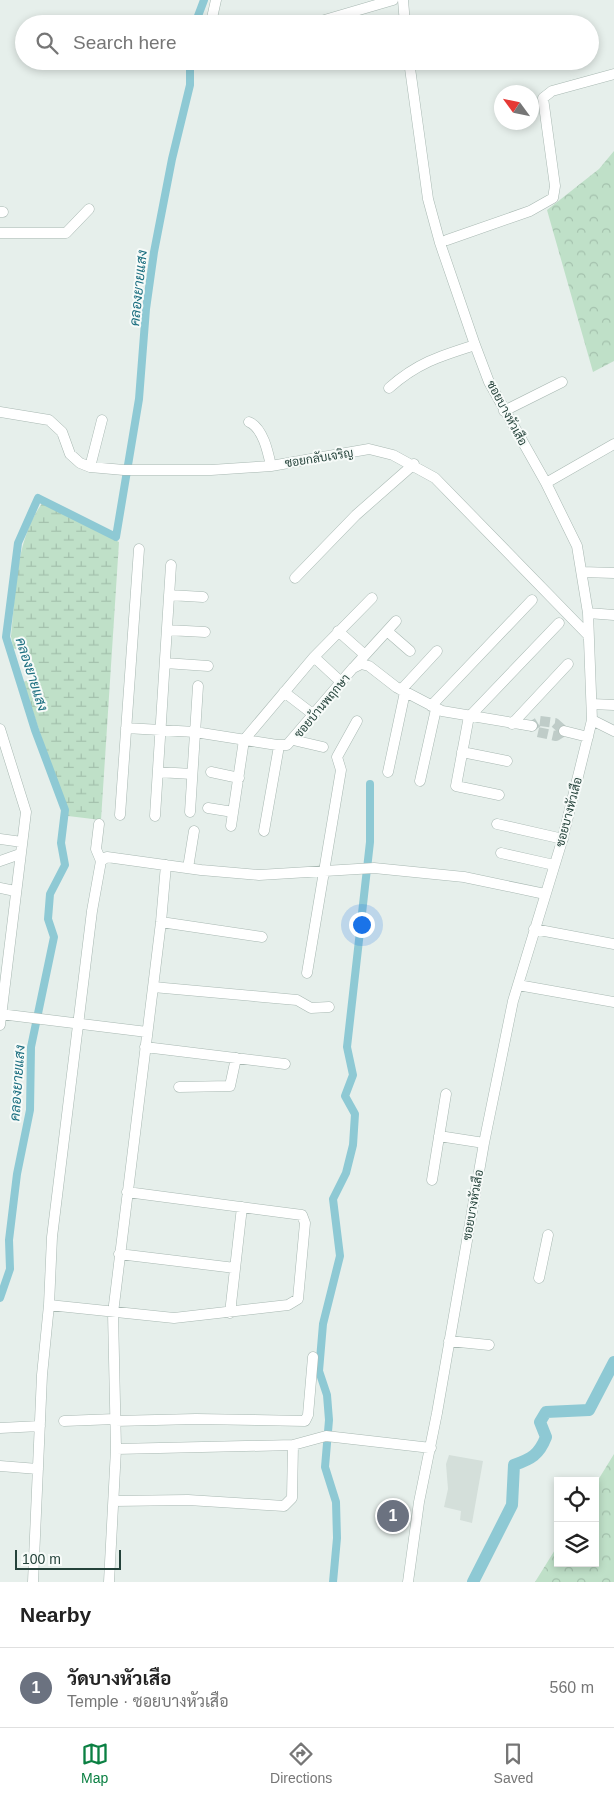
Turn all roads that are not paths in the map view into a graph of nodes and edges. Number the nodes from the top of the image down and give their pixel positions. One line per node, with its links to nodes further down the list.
1 (216, 0): 4 (street)
2 (393, 0): 5 (street)
3 (404, 0): 6 (street)
4 (213, 15)
5 (342, 15)
6 (405, 15)
7 (410, 70): 11 (street, ซอยบางหัวเสือ)
8 (614, 74): 11 (street)
9 (89, 209): 10 (street)
10 (0, 233)
11 (443, 242): 12 (street, ซอยบางหัวเสือ)
12 (475, 345): 14 (street); 15 (street, ซอยบางหัวเสือ)
13 (562, 382): 15 (street)
14 (389, 388)
15 (504, 411): 23 (street, ซอยบางหัวเสือ)
16 (0, 412): 22 (street)
17 (102, 420): 22 (street)
18 (249, 422): 21 (street)
19 (614, 444): 23 (street)
20 (414, 464): 21 (street, ซอยกลับเจริญ); 28 (street); 41 (street, ซอยกลับเจริญ)
21 (271, 466): 22 (street, ซอยกลับเจริญ)
22 (90, 467)
23 (546, 483): 26 (street, ซอยบางหัวเสือ)
24 (138, 549): 63 (street)
25 (171, 565): 29 (street)
26 (582, 572): 27 (street); 33 (street, ซอยบางหัวเสือ)
27 (614, 573)
28 (295, 578)
29 (169, 595): 30 (street); 37 (street)
30 (203, 597)
31 (372, 598): 38 (street)
32 (532, 600): 56 (street)
33 (588, 613): 34 (street); 41 (street, ซอยบางหัวเสือ)
34 (614, 615)
35 (396, 621): 39 (street)
36 (559, 623): 58 (street)
37 (167, 630): 40 (street); 46 (street)
38 (338, 631): 44 (street); 45 (street)
39 (387, 631): 42 (street); 44 (street)
40 (205, 632)
41 (589, 636): 54 (street, ซอยบางหัวเสือ)
42 (410, 651)
43 (437, 651): 52 (street)
44 (365, 655): 49 (street)
45 (314, 657): 50 (street); 53 (street)
46 (165, 663): 48 (street); 65 (street)
47 (568, 664): 61 (street)
48 (208, 666)
49 (353, 668): 50 (street, ซอยบ้านพฤกษา); 52 (street, ซอยบ้านพฤกษา)
50 (341, 682): 57 (street, ซอยบ้านพฤกษา)
51 (198, 686): 68 (street)
52 (403, 691): 56 (street, ซอยบ้านพฤกษา); 79 (street)
53 (284, 692): 57 (street); 70 (street)
54 (592, 704): 55 (street); 59 (street, ซอยบางหัวเสือ)
55 (614, 705)
56 (434, 708): 58 (street, ซอยบ้านพฤกษา); 82 (street)
57 (314, 715): 71 (street, ซอยบ้านพฤกษา)
58 (470, 716): 61 (street, ซอยบ้านพฤกษา); 74 (street)
59 (592, 720): 67 (street); 69 (street, ซอยบางหัวเสือ)
60 (356, 721): 104 (street)
61 (512, 724): 62 (street, ซอยบ้านพฤกษา)
62 (532, 726)
63 (126, 728): 65 (street, ซอยบ้านพฤกษา); 87 (street)
64 (0, 729): 75 (street)
65 (161, 730): 68 (street, ซอยบ้านพฤกษา); 77 (street)
66 (564, 731): 69 (street)
67 (614, 731)
68 (194, 732): 70 (street, ซอยบ้านพฤกษา); 80 (street)
69 (588, 738): 94 (street, ซอยบางหัวเสือ)
70 (244, 740): 72 (street, ซอยบ้านพฤกษา); 81 (street)
71 (293, 740): 72 (street, ซอยบ้านพฤกษา); 73 (street)
72 (279, 746): 93 (street)
73 (323, 747)
74 (462, 752): 76 (street); 83 (street)
75 (4, 753): 96 (street)
76 (507, 761)
77 (158, 772): 80 (street); 88 (street)
78 (210, 772): 81 (street)
79 (388, 772)
80 (192, 774): 85 (street)
81 (238, 778): 86 (street)
82 (420, 781)
83 (500, 796)
84 (208, 808): 86 (street)
85 (190, 812)
86 (233, 812): 91 (street)
87 (120, 815)
88 (155, 816)
89 (99, 824): 99 (street)
90 (497, 824): 94 (street)
91 (231, 826)
92 (194, 831): 103 (street)
93 (264, 831)
94 (563, 838): 102 (street, ซอยบางหัวเสือ)
95 (0, 839): 96 (street)
96 (22, 842): 98 (street)
97 (501, 853): 102 (street)
98 (20, 854): 100 (street); 106 (street)
99 (101, 861): 101 (street); 118 (street)
100 (0, 862)
101 (166, 865): 103 (street); 108 (street)
102 (554, 865): 107 (street, ซอยบางหัวเสือ)
103 (188, 868): 104 (street)
104 (322, 872): 107 (street); 112 (street)
105 (0, 888): 106 (street)
106 (15, 891): 117 (street)
107 (545, 894): 109 (street, ซอยบางหัวเสือ)
108 (161, 922): 110 (street); 114 (street)
109 (534, 929): 111 (street); 113 (street, ซอยบางหัวเสือ)
110 (262, 937)
111 (614, 944)
112 (307, 973)
113 (518, 986): 115 (street); 126 (street, ซอยบางหัวเสือ)
114 (153, 987): 116 (street); 119 (street)
115 (614, 1002)
116 (329, 1007)
117 (0, 1018): 118 (street)
118 (78, 1025): 119 (street); 134 (street)
119 (147, 1032): 120 (street)
120 (145, 1047): 121 (street); 128 (street)
121 (236, 1058): 122 (street); 123 (street)
122 (284, 1064)
123 (179, 1087)
124 (446, 1094): 125 (street)
125 (439, 1136): 126 (street); 127 (street)
126 (484, 1143): 137 (street, ซอยบางหัวเสือ)
127 (432, 1180)
128 (127, 1192): 129 (street); 131 (street)
129 (242, 1207): 132 (street); 136 (street)
130 (548, 1235): 133 (street)
131 (119, 1254): 132 (street); 135 (street)
132 (235, 1268): 136 (street)
133 (539, 1278)
134 (50, 1305): 135 (street); 142 (street)
135 (113, 1313): 136 (street); 141 (street)
136 (230, 1313)
137 (450, 1341): 138 (street); 145 (street, ซอยบางหัวเสือ)
138 (489, 1345)
139 (313, 1357): 141 (street)
140 (64, 1420): 141 (street)
141 (115, 1420): 146 (street)
142 (40, 1426): 143 (street); 148 (street)
143 (0, 1428)
144 (293, 1446): 145 (street); 146 (street); 149 (street)
145 (431, 1448): 152 (street, ซอยบางหัวเสือ)
146 (116, 1449): 149 (street)
147 (0, 1466): 148 (street)
148 (38, 1469): 150 (street)
149 (114, 1501): 151 (street)
150 (33, 1582)
151 (109, 1582)
152 (408, 1582)

